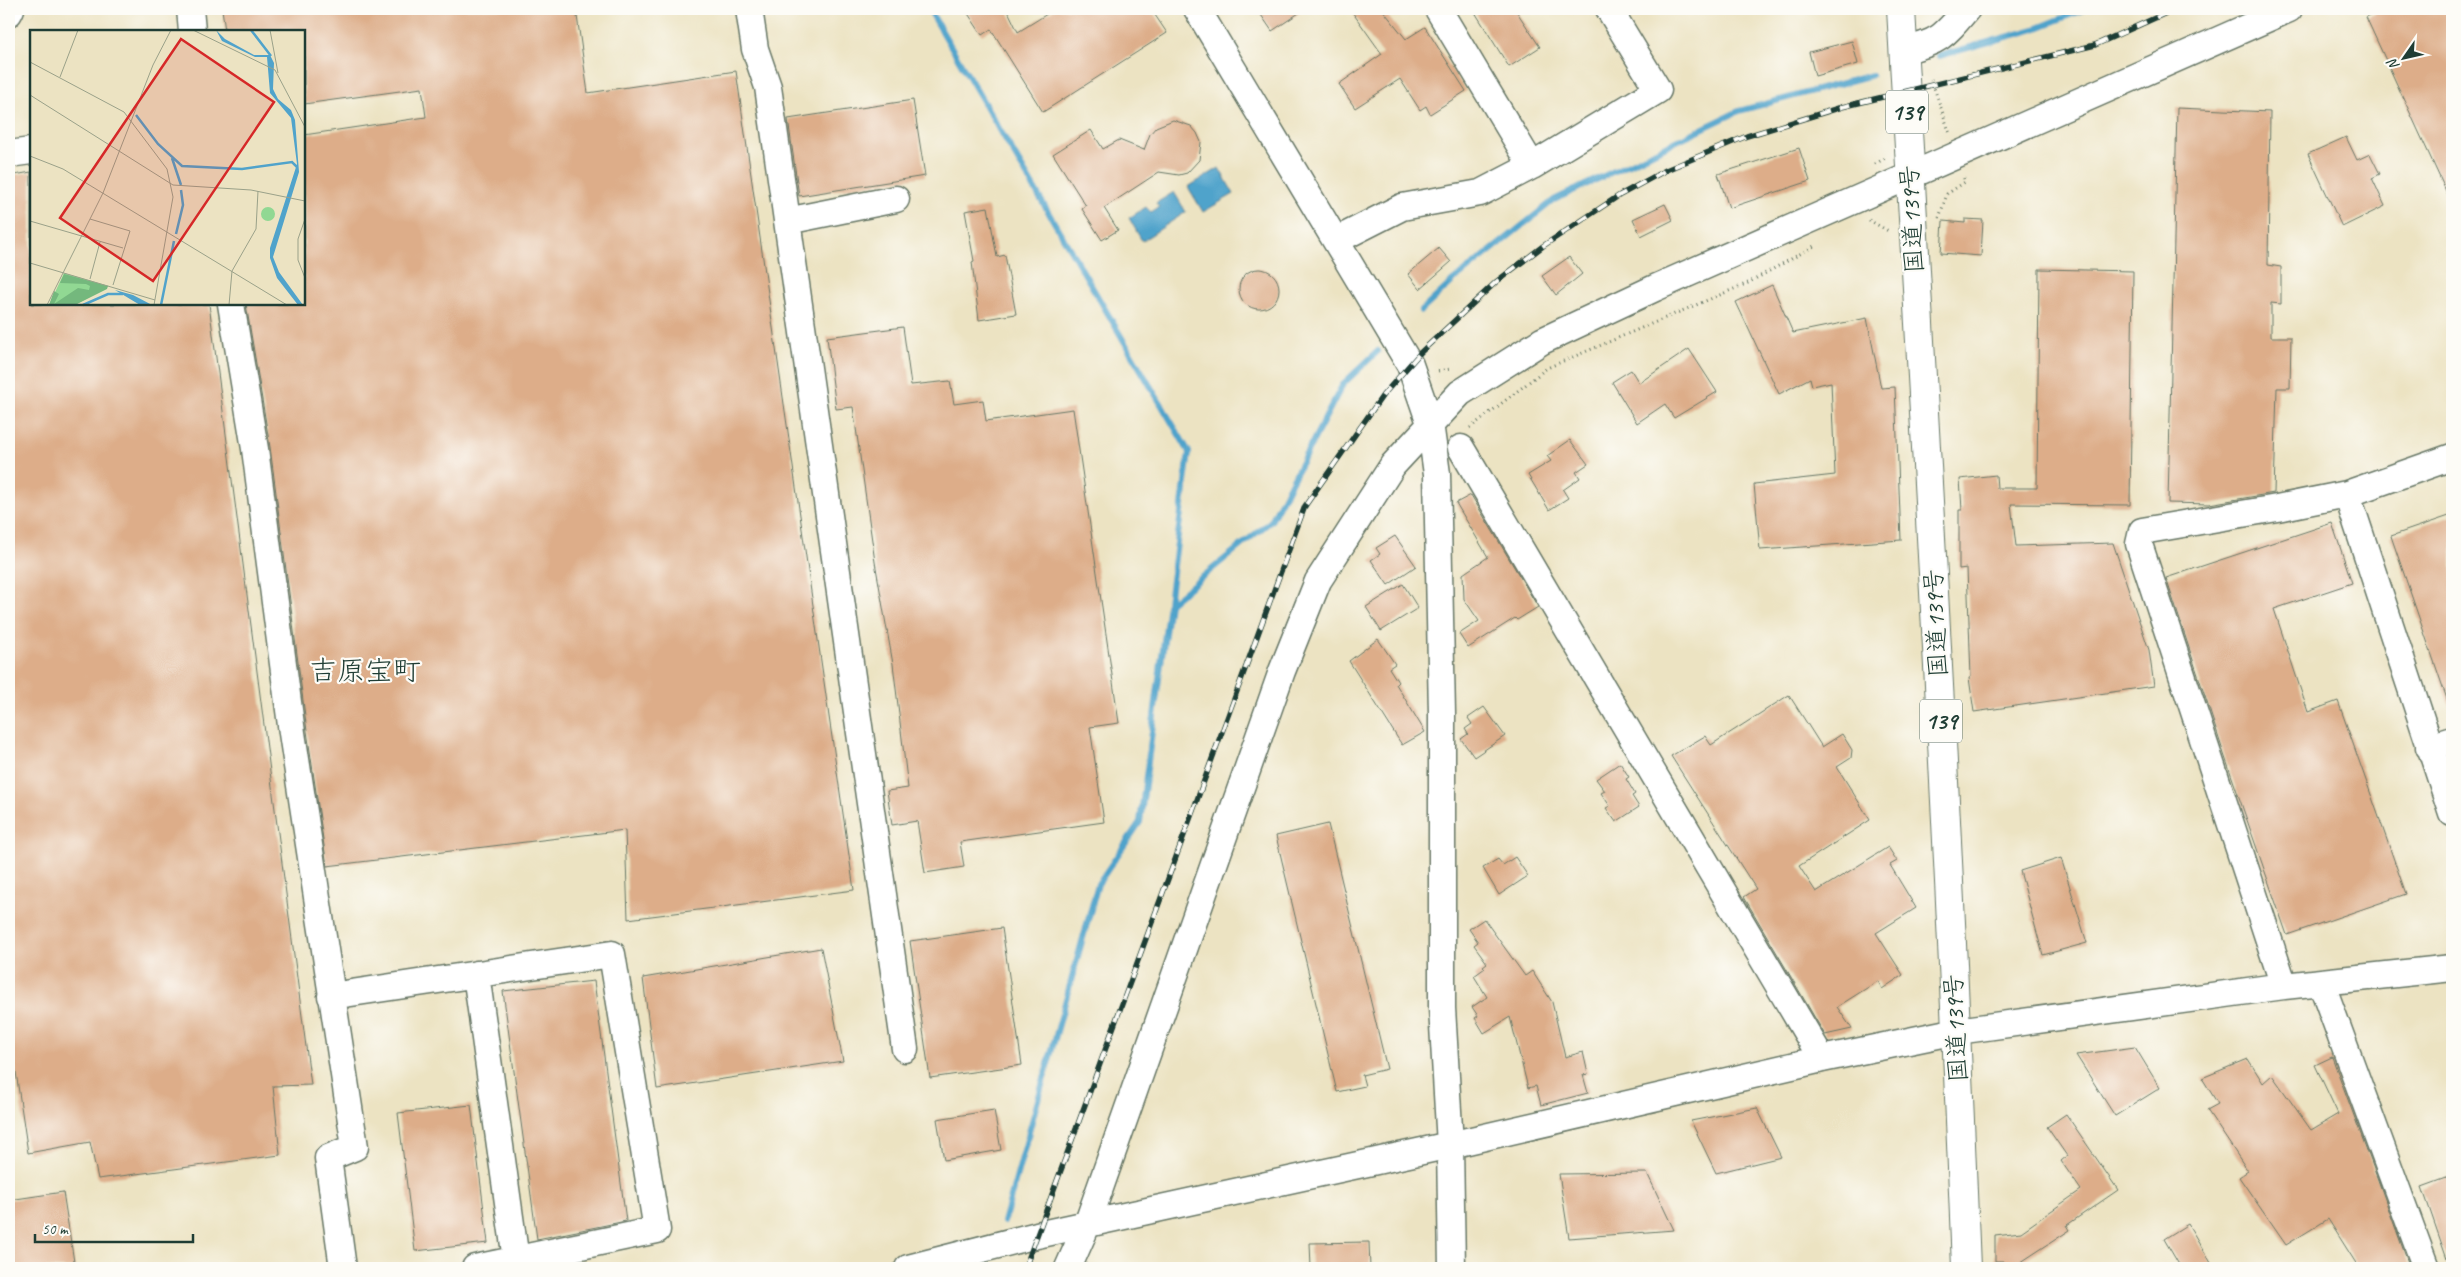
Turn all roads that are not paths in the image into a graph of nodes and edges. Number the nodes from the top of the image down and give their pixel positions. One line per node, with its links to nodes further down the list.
1 (10, 9): 10 (street)
2 (190, 9): 11 (street)
3 (749, 9): 18 (street)
4 (1197, 9): 19 (street)
5 (1438, 9): 15 (street)
6 (1609, 9): 15 (street)
7 (1901, 9): 12 (highway, 国道139号 / 139)
8 (1967, 9): 12 (street)
9 (2289, 9): 16 (street)
10 (9, 13)
11 (192, 30)
12 (1904, 50): 16 (highway, 国道139号 / 139)
13 (30, 151): 14 (street)
14 (9, 154)
15 (1532, 166): 19 (street)
16 (1910, 175): 21 (street); 32 (highway, 国道139号 / 139)
17 (896, 199): 18 (street)
18 (787, 221): 33 (street)
19 (1337, 240): 21 (street)
20 (231, 305): 31 (street)
21 (1430, 423): 35 (street); 36 (street)
22 (1461, 448): 34 (street)
23 (2452, 457): 24 (street)
24 (2348, 494): 25 (street); 30 (street)
25 (2441, 744): 26 (street)
26 (2452, 813)
27 (2452, 968): 29 (street)
28 (476, 974): 31 (street); 37 (street); 37 (street)
29 (2321, 982): 30 (street); 44 (street)
30 (2284, 986): 32 (street)
31 (331, 996): 38 (street)
32 (1957, 1031): 34 (street); 43 (highway, 国道139号 / 139)
33 (905, 1049)
34 (1822, 1059): 35 (street)
35 (1450, 1145): 36 (street); 42 (street)
36 (1087, 1225): 40 (street); 41 (street)
37 (516, 1260): 39 (street)
38 (343, 1268)
39 (475, 1268)
40 (908, 1268)
41 (1068, 1268)
42 (1452, 1268)
43 (1966, 1268)
44 (2426, 1268)

